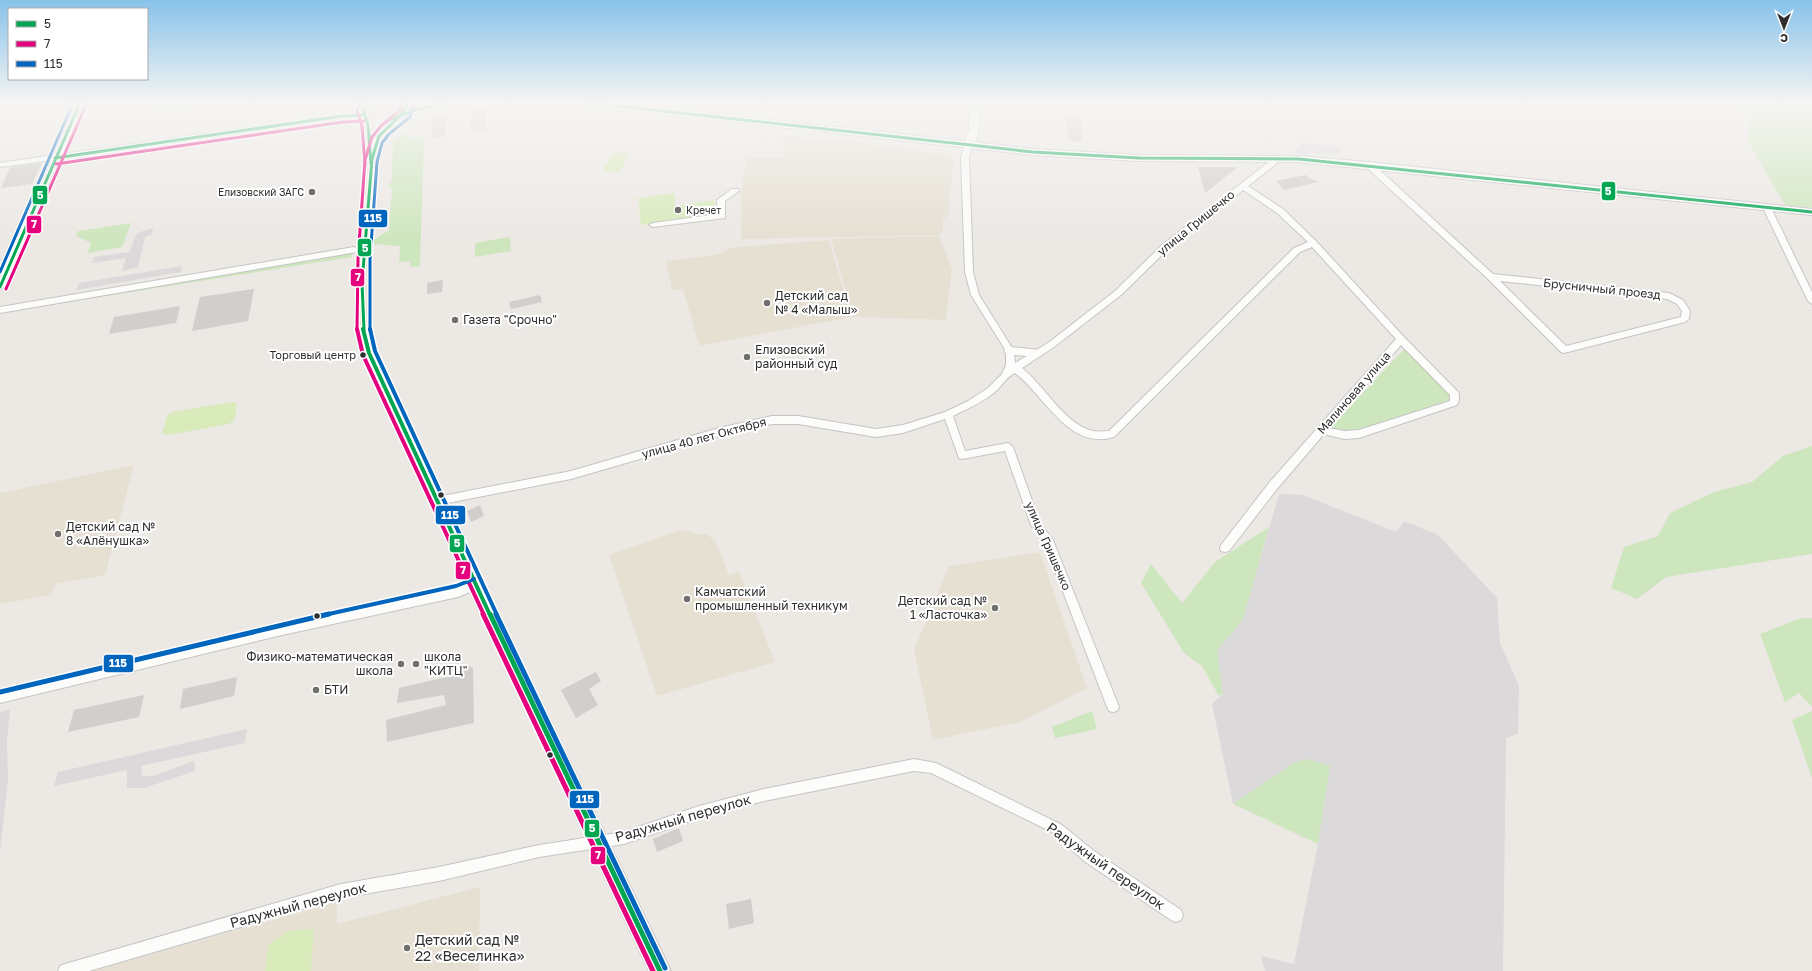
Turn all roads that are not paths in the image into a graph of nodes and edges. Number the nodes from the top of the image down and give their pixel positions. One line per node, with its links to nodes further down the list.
1 (59, 148): 7 (street)
2 (121, 148): 7 (street)
3 (370, 148): 9 (main road)
4 (375, 148): 9 (main road)
5 (967, 148): 25 (street)
6 (997, 148): 8 (street)
7 (55, 158): 11 (street); 19 (street)
8 (1274, 158): 10 (street); 12 (street, улица Гришечко)
9 (371, 161): 31 (main road)
10 (1369, 165): 14 (street); 20 (street, Брусничный проезд)
11 (0, 166)
12 (1243, 186): 17 (street); 26 (street, улица Гришечко)
13 (735, 191): 16 (street)
14 (1767, 208): 15 (street); 22 (street)
15 (1812, 212)
16 (653, 225)
17 (1313, 243): 24 (street); 27 (street)
18 (354, 250): 23 (street)
19 (4, 272): 21 (street)
20 (1491, 276): 20 (street, Брусничный проезд)
21 (0, 287)
22 (1812, 301)
23 (0, 310)
24 (1401, 338): 30 (street, Малиновая улица); 30 (street)
25 (1010, 351): 26 (street); 28 (street, улица 40 лет Октября)
26 (1037, 353): 27 (street, улица Гришечко)
27 (1015, 368): 28 (street, улица Гришечко)
28 (1005, 376): 29 (street, улица 40 лет Октября)
29 (948, 414): 31 (street, улица 40 лет Октября); 35 (street, улица Гришечко)
30 (1321, 430): 32 (street, Малиновая улица)
31 (437, 501): 33 (main road)
32 (1225, 548)
33 (476, 585): 34 (street); 36 (main road)
34 (0, 698)
35 (1113, 707)
36 (598, 842): 37 (street, Радужный переулок); 38 (street, Радужный переулок); 39 (main road)
37 (1176, 915)
38 (65, 971)
39 (660, 971)

